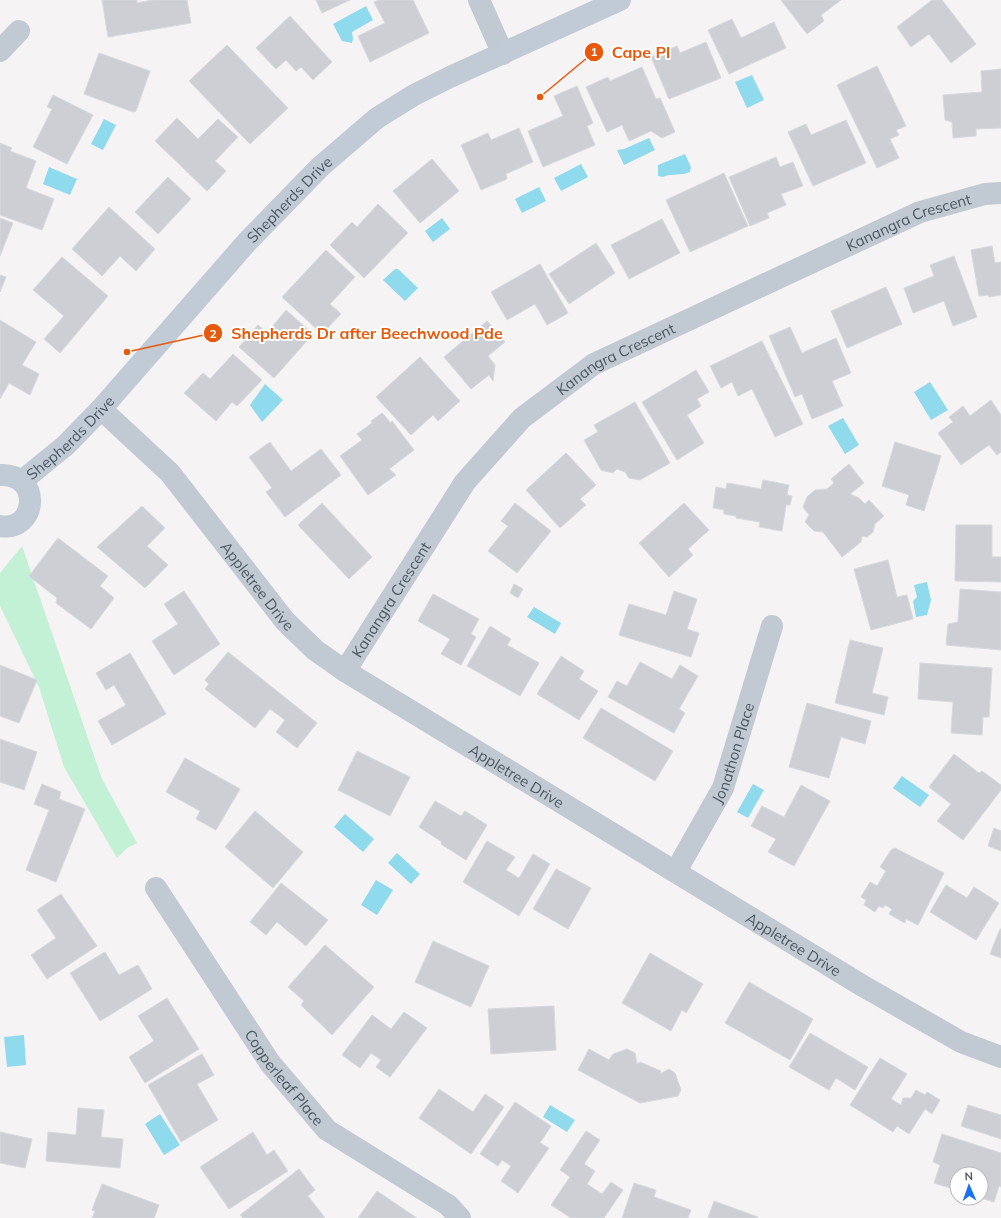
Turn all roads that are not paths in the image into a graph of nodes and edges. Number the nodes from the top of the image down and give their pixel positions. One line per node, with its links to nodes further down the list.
1 (479, 0): 5 (street)
2 (620, 0): 5 (main road, Shepherds Drive)
3 (19, 31): 4 (street)
4 (0, 51)
5 (503, 54): 7 (main road, Shepherds Drive)
6 (1001, 193): 12 (street, Kanangra Crescent)
7 (102, 409): 9 (main road, Shepherds Drive); 12 (street, Appletree Drive)
8 (0, 475): 9 (main road)
9 (22, 481): 10 (main road)
10 (0, 526)
11 (772, 626): 13 (street, Jonathon Place)
12 (345, 671): 13 (street, Appletree Drive)
13 (676, 871): 15 (street, Appletree Drive)
14 (156, 888): 16 (street, Copperleaf Place)
15 (1001, 1057)
16 (460, 1218)

